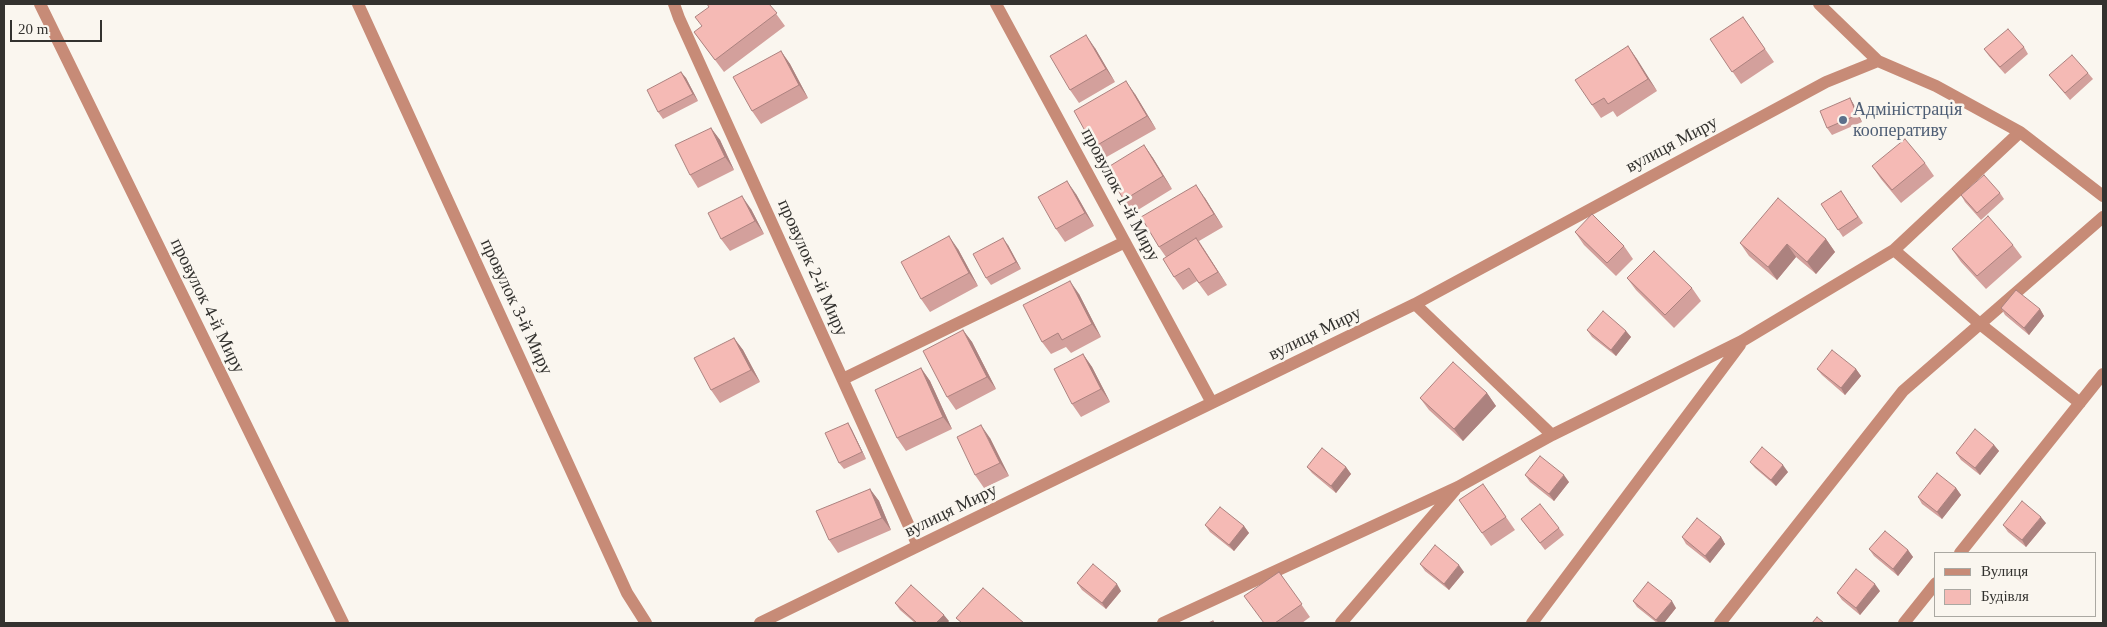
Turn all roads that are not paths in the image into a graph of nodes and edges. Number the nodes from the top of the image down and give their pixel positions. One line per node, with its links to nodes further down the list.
1 (40, 4): 24 (street, провулок 4-й Миру)
2 (358, 4): 25 (street, провулок 3-й Миру)
3 (674, 4): 16 (street, провулок 2-й Миру)
4 (996, 4): 10 (street, провулок 1-й Миру)
5 (1819, 4): 6 (street)
6 (1878, 61): 7 (street); 12 (street, вулиця Миру)
7 (2020, 132): 8 (street); 11 (street)
8 (2103, 196)
9 (2103, 217): 13 (street)
10 (1125, 242): 16 (street); 17 (street, провулок 1-й Миру)
11 (1894, 250): 13 (street); 14 (street)
12 (1415, 304): 17 (street, вулиця Миру); 19 (street)
13 (1980, 324): 18 (street); 30 (street)
14 (1742, 341): 19 (street); 29 (street)
15 (2103, 374): 18 (street)
16 (843, 379): 21 (street, провулок 2-й Миру)
17 (1212, 403): 21 (street, вулиця Миру)
18 (2080, 403): 22 (street)
19 (1552, 435): 20 (street)
20 (1458, 487): 27 (street); 28 (street)
21 (918, 546): 26 (street, вулиця Миру)
22 (1961, 552)
23 (1934, 586): 31 (street)
24 (343, 623)
25 (646, 623)
26 (760, 623)
27 (1163, 623)
28 (1341, 623)
29 (1532, 623)
30 (1720, 623)
31 (1904, 623)

